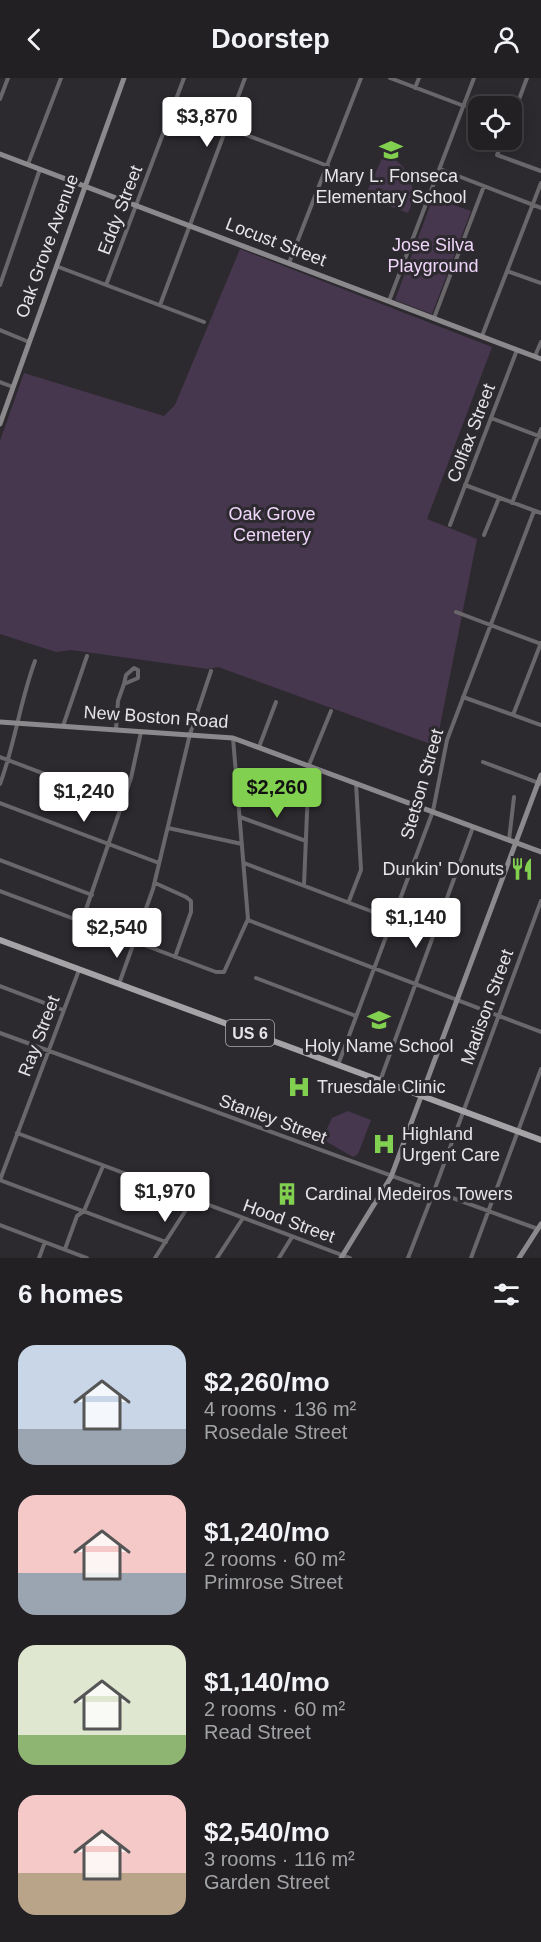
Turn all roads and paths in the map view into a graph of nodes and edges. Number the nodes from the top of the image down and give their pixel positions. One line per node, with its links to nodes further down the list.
1 (8, 78): 13 (street)
2 (61, 78): 19 (street)
3 (124, 78): 25 (street, Oak Grove Avenue)
4 (184, 78): 15 (street, Eddy Street)
5 (245, 78): 16 (street)
6 (362, 78): 20 (street)
7 (390, 78): 11 (street)
8 (419, 78): 11 (street)
9 (474, 78): 14 (street)
10 (527, 78): 12 (street)
11 (416, 88): 14 (street)
12 (520, 96)
13 (0, 99)
14 (464, 106): 22 (street)
15 (173, 107): 16 (street); 27 (street, Eddy Street)
16 (226, 128): 20 (street); 30 (street)
17 (499, 150): 23 (street)
18 (0, 154): 19 (street, Locust Street)
19 (28, 164): 21 (street, Locust Street)
20 (328, 166): 31 (street)
21 (40, 168): 25 (street, Locust Street); 35 (street)
22 (440, 169): 26 (street); 37 (street)
23 (541, 171)
24 (541, 183): 28 (street)
25 (84, 186): 27 (street, Locust Street); 32 (street, Oak Grove Avenue)
26 (484, 186): 28 (street); 39 (street)
27 (136, 205): 30 (street, Locust Street); 36 (street, Eddy Street)
28 (533, 205): 29 (street); 33 (street)
29 (541, 208)
30 (189, 225): 31 (street, Locust Street); 38 (street)
31 (289, 264): 37 (street, Locust Street)
32 (56, 266): 36 (street); 43 (street, Oak Grove Avenue)
33 (507, 271): 34 (street); 42 (street)
34 (541, 283)
35 (0, 285)
36 (106, 285): 38 (street)
37 (389, 301): 39 (street, Locust Street)
38 (160, 305): 40 (street)
39 (434, 318): 42 (street, Locust Street)
40 (204, 322)
41 (0, 330): 43 (street)
42 (482, 336): 45 (street, Locust Street)
43 (29, 342): 48 (street, Oak Grove Avenue)
44 (541, 342): 46 (street)
45 (517, 350): 46 (street, Locust Street); 49 (street, Colfax Street)
46 (538, 358)
47 (0, 382): 48 (street)
48 (13, 387): 50 (street, Oak Grove Avenue)
49 (491, 418): 52 (street); 53 (street, Colfax Street)
50 (0, 423)
51 (541, 429): 52 (street)
52 (540, 436): 55 (street)
53 (465, 485): 54 (street); 58 (street, Colfax Street)
54 (499, 498): 55 (street); 59 (street)
55 (512, 503): 56 (street)
56 (534, 511): 57 (street); 61 (street, Stetson Street)
57 (541, 513)
58 (450, 525)
59 (484, 535)
60 (456, 612): 61 (street)
61 (490, 626): 62 (street); 67 (street, Stetson Street)
62 (541, 644): 70 (street)
63 (87, 656): 74 (street)
64 (35, 661): 72 (street)
65 (212, 671): 77 (street)
66 (124, 684): 66 (street); 75 (street)
67 (463, 697): 70 (street); 91 (street, Stetson Street)
68 (276, 702): 79 (street)
69 (331, 711): 83 (street)
70 (513, 716): 73 (street)
71 (0, 722): 72 (street, New Boston Road)
72 (16, 723): 74 (street, New Boston Road); 81 (street)
73 (541, 725)
74 (63, 726): 75 (street, New Boston Road)
75 (116, 729): 76 (street, New Boston Road)
76 (141, 731): 77 (street, New Boston Road); 90 (street)
77 (190, 734): 78 (street, New Boston Road); 94 (street)
78 (233, 738): 79 (street, New Boston Road); 92 (street)
79 (259, 747): 83 (street, New Boston Road)
80 (0, 757): 81 (street)
81 (9, 761): 86 (street); 90 (street)
82 (483, 762): 87 (street)
83 (309, 765): 85 (street, New Boston Road); 96 (street)
84 (541, 775): 87 (street)
85 (356, 782): 91 (street, New Boston Road); 108 (street)
86 (0, 784)
87 (540, 784): 97 (street)
88 (514, 797): 95 (street)
89 (0, 803): 98 (street)
90 (121, 803): 98 (street)
91 (432, 811): 93 (street, New Boston Road); 111 (street, Stetson Street)
92 (240, 817): 96 (street); 99 (street)
93 (474, 826): 95 (street, New Boston Road); 120 (street)
94 (168, 828): 99 (street); 102 (street)
95 (509, 840): 97 (street, New Boston Road)
96 (306, 841): 105 (street)
97 (516, 843): 100 (street, New Boston Road); 122 (street)
98 (110, 844): 102 (street); 107 (street)
99 (242, 844): 103 (street)
100 (541, 852)
101 (0, 860): 107 (street)
102 (159, 863): 104 (street)
103 (243, 863): 105 (street); 110 (street)
104 (155, 883): 114 (street); 115 (street)
105 (304, 885): 108 (street)
106 (0, 891): 112 (street)
107 (92, 895): 112 (street)
108 (349, 901): 111 (street)
109 (541, 901): 125 (street, Madison Street)
110 (248, 919): 115 (street); 116 (street)
111 (392, 919): 116 (street, Stetson Street)
112 (82, 921): 114 (street)
113 (0, 940): 117 (main road, US 6)
114 (135, 941): 115 (street); 119 (street)
115 (175, 957)
116 (374, 968): 120 (street); 124 (street, Stetson Street)
117 (79, 969): 119 (main road, US 6); 123 (street, Ray Street)
118 (256, 978): 124 (street)
119 (119, 984): 129 (main road, US 6)
120 (414, 984): 122 (street); 131 (street)
121 (0, 987): 123 (street)
122 (458, 1000): 125 (street); 132 (street)
123 (63, 1010): 128 (street, Ray Street)
124 (356, 1016): 129 (street, Stetson Street)
125 (499, 1016): 126 (street); 133 (street, Madison Street)
126 (541, 1032)
127 (0, 1033): 128 (street, Stanley Street)
128 (48, 1051): 135 (street, Ray Street); 138 (street, Stanley Street)
129 (338, 1065): 131 (main road, US 6)
130 (541, 1069): 134 (street)
131 (380, 1080): 132 (main road, US 6)
132 (422, 1096): 133 (main road, US 6); 138 (street)
133 (463, 1110): 134 (main road, US 6); 140 (street, Madison Street)
134 (518, 1131): 136 (main road, US 6); 143 (street)
135 (17, 1133): 137 (street, Hood Street); 139 (street, Ray Street)
136 (541, 1140)
137 (103, 1166): 141 (street, Hood Street); 142 (street)
138 (391, 1176): 140 (street, Stanley Street); 151 (street)
139 (0, 1180): 142 (street)
140 (434, 1191): 143 (street, Stanley Street); 158 (street, Madison Street)
141 (193, 1200): 144 (street, Hood Street); 149 (street)
142 (84, 1211): 149 (street); 150 (street)
143 (488, 1211): 146 (street, Stanley Street); 159 (street)
144 (243, 1218): 147 (street, Hood Street); 155 (street)
145 (0, 1225): 148 (street)
146 (539, 1226): 160 (street)
147 (292, 1237): 151 (street, Hood Street); 156 (street)
148 (45, 1242): 150 (street); 152 (street)
149 (166, 1242): 154 (street)
150 (65, 1250): 153 (street)
151 (342, 1257): 157 (street, Hood Street)
152 (39, 1258)
153 (87, 1258)
154 (154, 1258)
155 (217, 1258)
156 (279, 1258)
157 (350, 1258)
158 (408, 1258)
159 (471, 1258)
160 (519, 1258)

